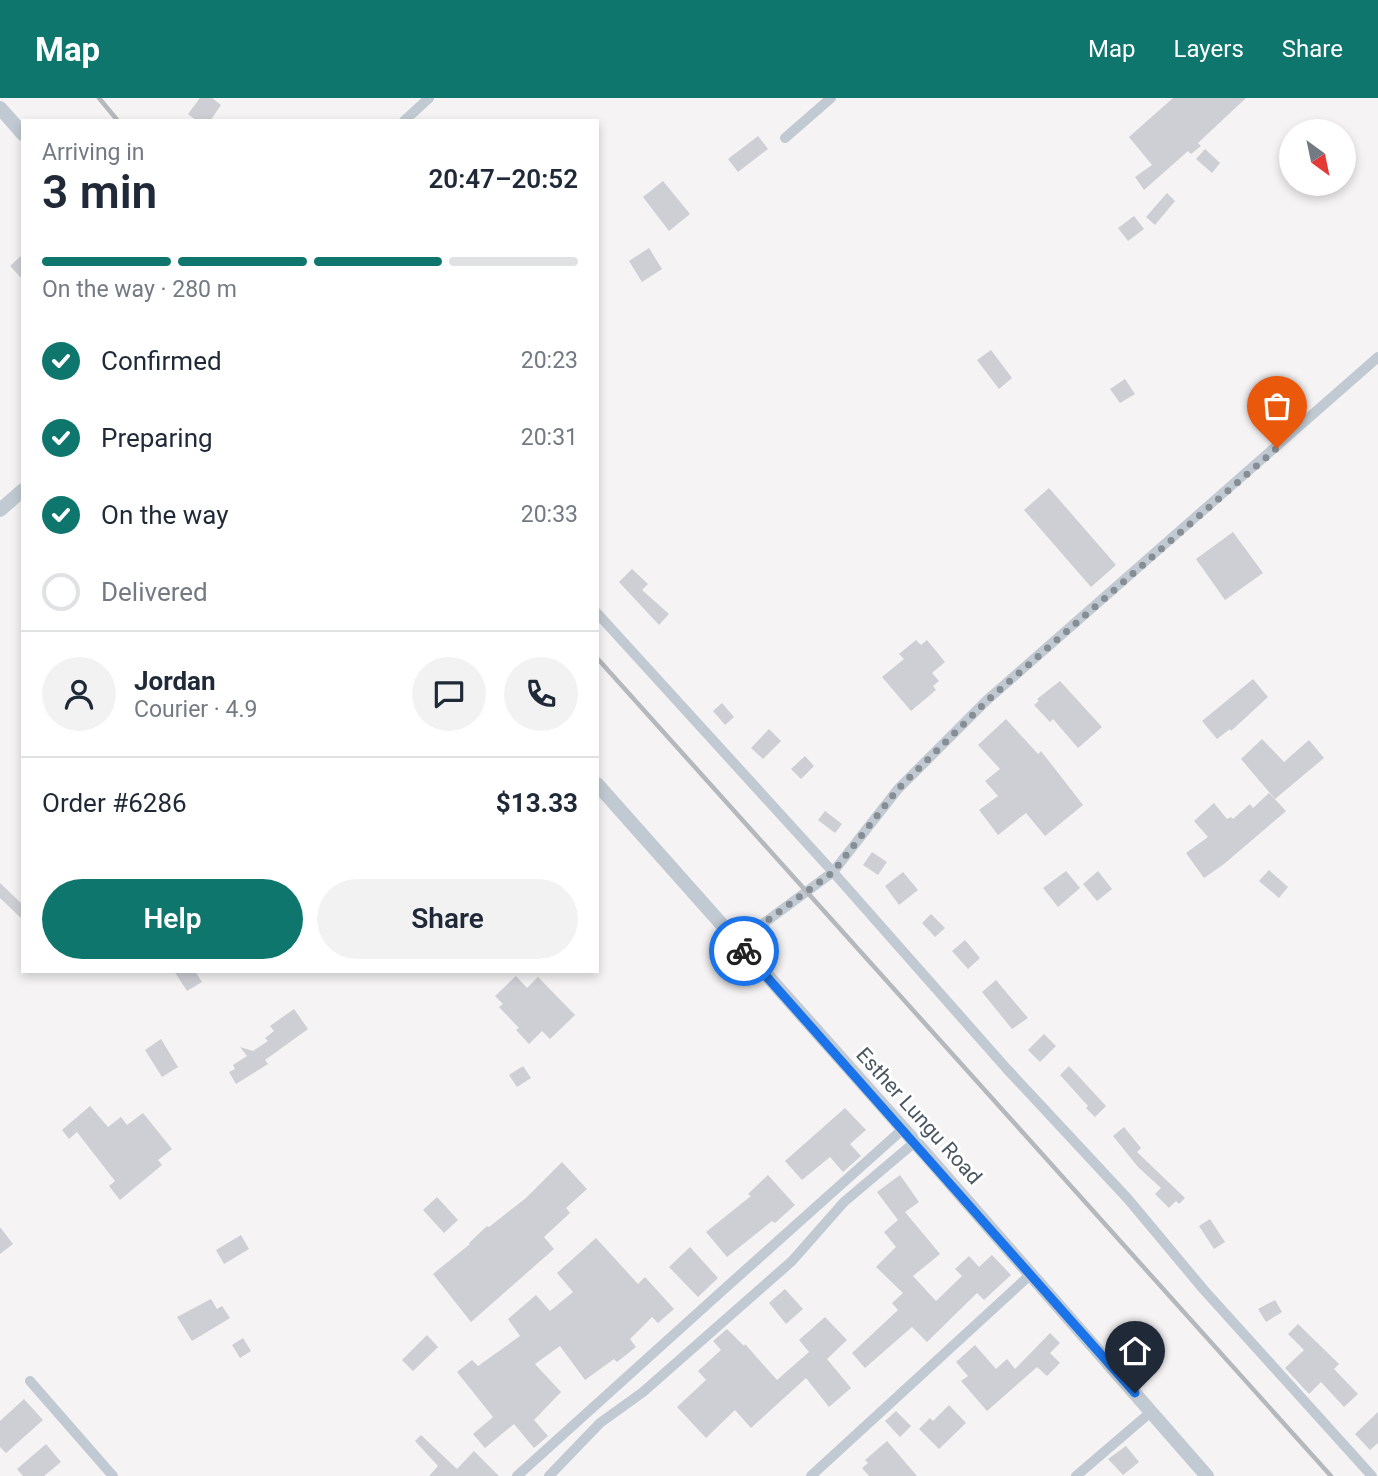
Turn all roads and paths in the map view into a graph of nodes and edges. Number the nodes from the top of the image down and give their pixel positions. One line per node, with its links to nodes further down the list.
1 (429, 98): 4 (street)
2 (831, 98): 6 (street)
3 (0, 108): 5 (street)
4 (406, 119)
5 (21, 132)
6 (785, 138)
7 (1378, 357): 12 (street)
8 (21, 492): 9 (street)
9 (0, 510)
10 (599, 615): 12 (street)
11 (599, 787): 13 (street, Esther Lungu Road)
12 (833, 872): 13 (street); 25 (street)
13 (737, 943): 14 (street, Esther Lungu Road)
14 (903, 1129): 15 (street, Esther Lungu Road); 21 (street)
15 (915, 1142): 16 (street, Esther Lungu Road); 19 (street)
16 (1031, 1274): 18 (street, Esther Lungu Road); 22 (street)
17 (30, 1381): 20 (street)
18 (1152, 1412): 23 (street); 24 (street, Esther Lungu Road)
19 (556, 1473)
20 (113, 1476)
21 (517, 1476)
22 (811, 1476)
23 (1076, 1476)
24 (1208, 1476)
25 (1372, 1476)

